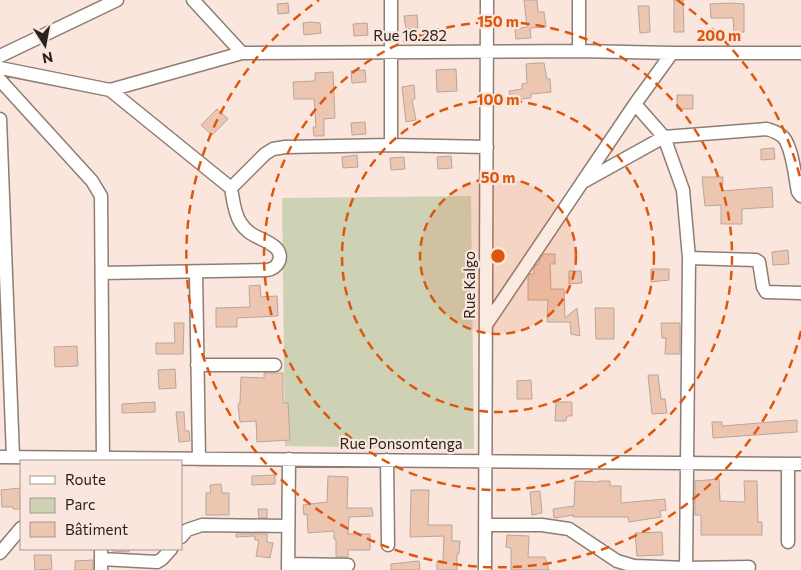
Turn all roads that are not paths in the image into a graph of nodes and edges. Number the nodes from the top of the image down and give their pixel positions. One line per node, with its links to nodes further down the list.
1 (117, 0): 12 (street)
2 (193, 0): 9 (street)
3 (391, 0): 6 (street)
4 (487, 0): 7 (street, Rue Kalgo)
5 (578, 0): 8 (street)
6 (391, 51): 7 (street, Rue 16.282); 9 (street, Rue 16.282); 19 (street)
7 (488, 51): 8 (street, Rue 16.282); 20 (street, Rue Kalgo)
8 (580, 51): 10 (street, Rue 16.282)
9 (242, 53): 15 (street, Rue 16.282)
10 (672, 53): 11 (street, Rue 16.282); 16 (street)
11 (801, 53)
12 (0, 56)
13 (0, 68): 15 (street)
14 (0, 80): 27 (street)
15 (110, 90): 22 (street)
16 (635, 104): 18 (street); 21 (street)
17 (0, 119): 23 (street)
18 (664, 137): 21 (street); 24 (street); 25 (street)
19 (390, 145): 20 (street); 22 (street)
20 (487, 147): 29 (street, Rue Kalgo)
21 (583, 182): 29 (street)
22 (231, 188): 26 (street)
23 (1, 193): 32 (street)
24 (801, 196)
25 (689, 258): 28 (street); 39 (street)
26 (196, 272): 27 (street); 30 (street)
27 (102, 273): 35 (street)
28 (801, 294)
29 (486, 325): 38 (street, Rue Kalgo)
30 (197, 365): 31 (street); 34 (street)
31 (274, 365)
32 (5, 400): 33 (street)
33 (6, 457): 35 (street, Rue Ponsomtenga)
34 (199, 458): 35 (street, Rue Ponsomtenga); 36 (street, Rue Ponsomtenga)
35 (103, 459)
36 (289, 459): 37 (street, Rue Ponsomtenga); 43 (street)
37 (387, 460): 38 (street, Rue Ponsomtenga); 47 (street)
38 (485, 461): 39 (street, Rue Ponsomtenga); 42 (street, Rue Kalgo)
39 (688, 462): 40 (street, Rue Ponsomtenga); 54 (street)
40 (788, 464): 41 (street, Rue Ponsomtenga); 46 (street)
41 (801, 464)
42 (484, 525): 54 (street); 55 (street, Rue Kalgo)
43 (288, 526): 45 (street); 52 (street)
44 (20, 529): 49 (street)
45 (182, 536)
46 (788, 542)
47 (388, 545)
48 (170, 550): 50 (street)
49 (0, 552)
50 (101, 559)
51 (348, 564): 52 (street)
52 (288, 567)
53 (749, 567): 54 (street)
54 (686, 569)
55 (484, 570)

